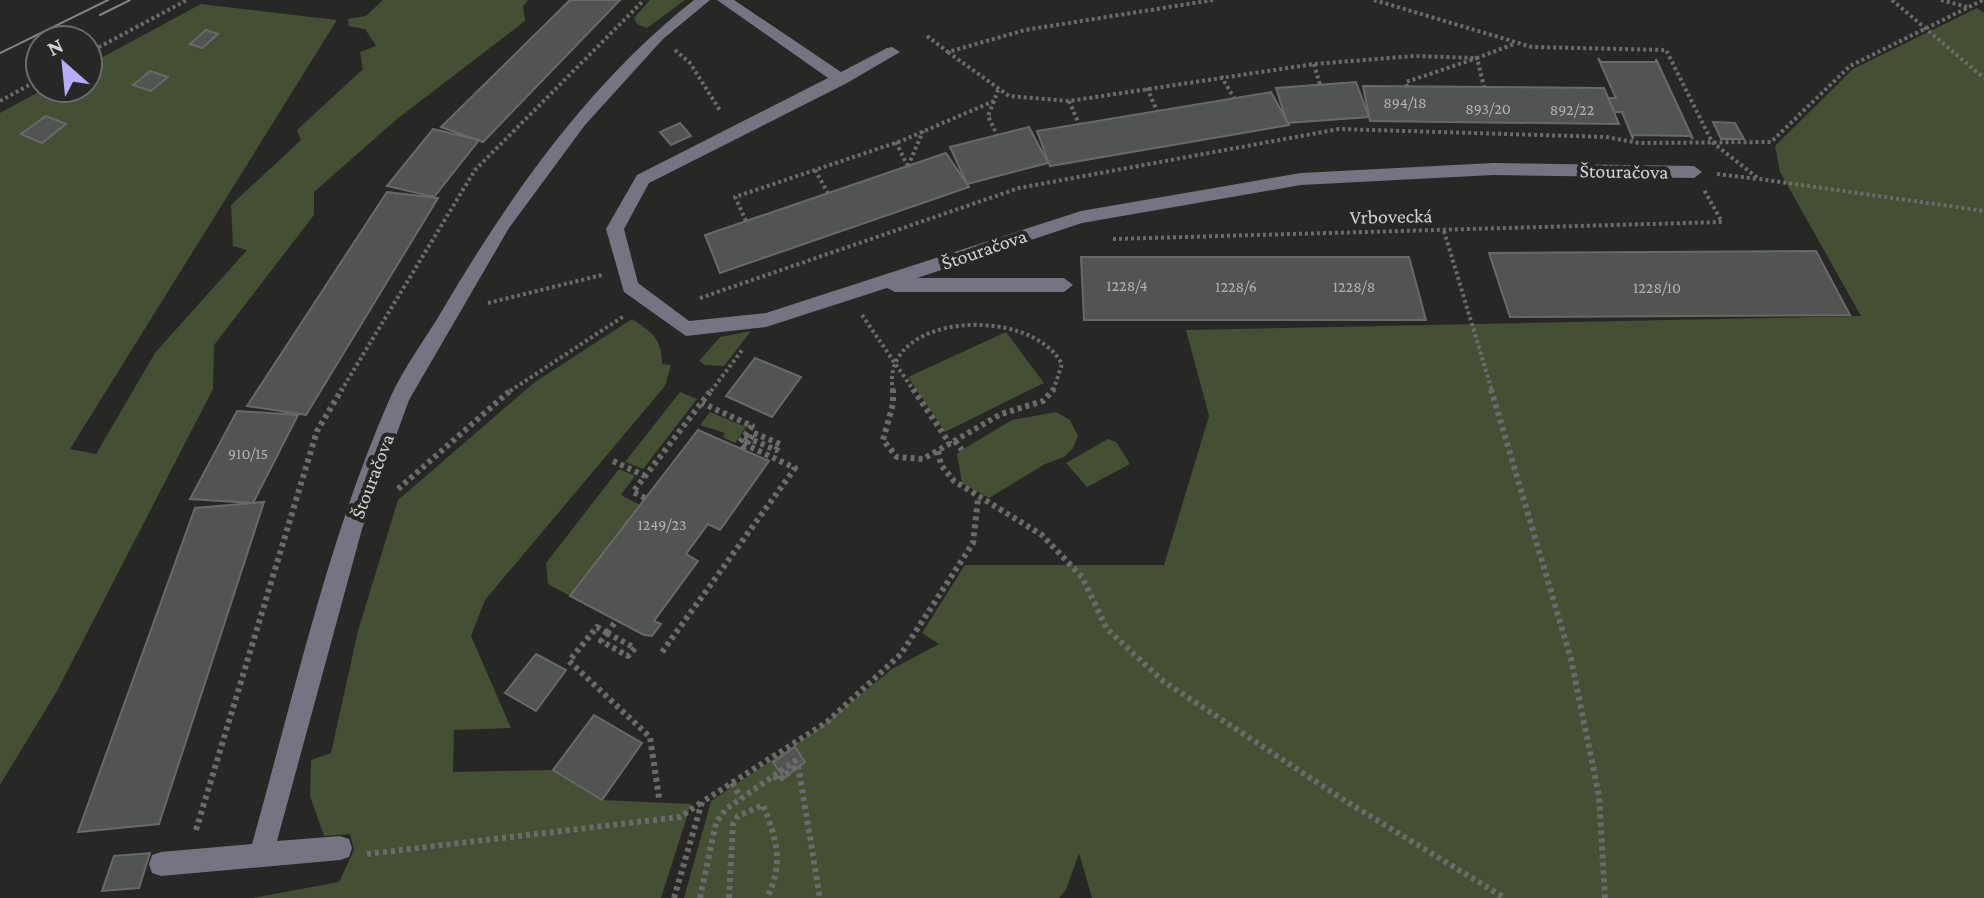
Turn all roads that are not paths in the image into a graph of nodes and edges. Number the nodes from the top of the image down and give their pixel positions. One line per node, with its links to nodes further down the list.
1 (703, 0): 9 (street, Štouračova)
2 (724, 0): 4 (street)
3 (892, 52): 4 (street, Štouračova)
4 (841, 79): 6 (street, Štouračova)
5 (1694, 172): 6 (street, Štouračova)
6 (879, 285): 7 (street)
7 (1064, 285)
8 (340, 848): 9 (street)
9 (261, 855): 10 (street)
10 (161, 864)

